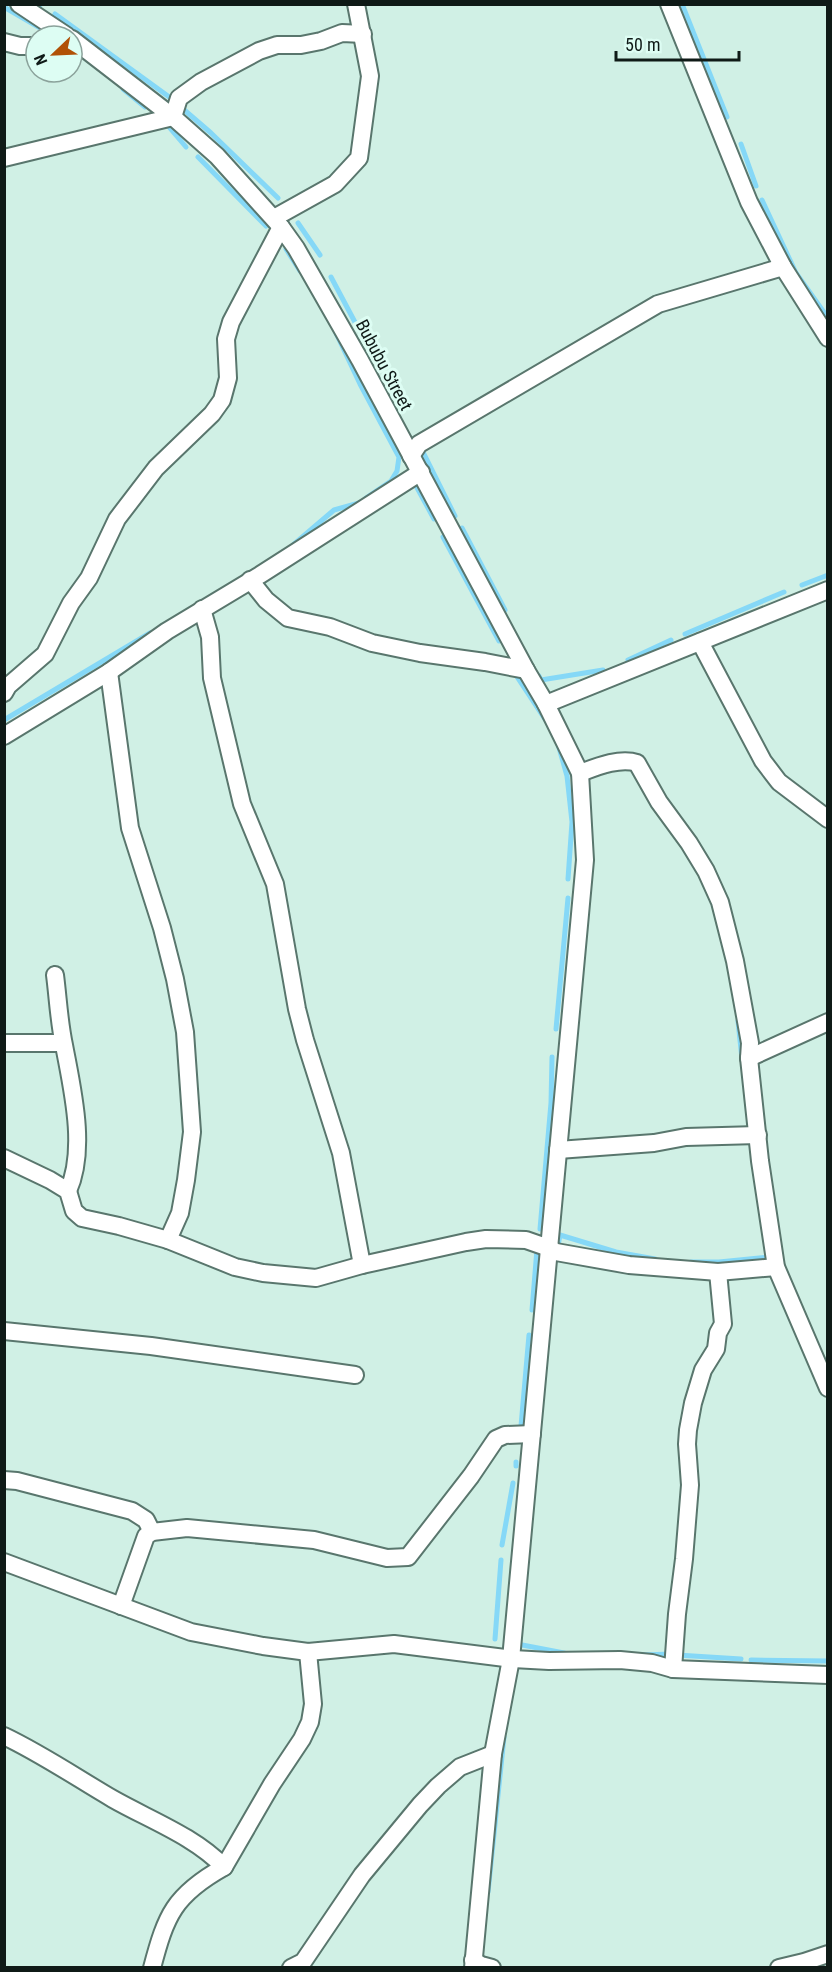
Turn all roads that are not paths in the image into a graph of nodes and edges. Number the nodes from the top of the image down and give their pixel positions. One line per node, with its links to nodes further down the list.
1 (19, 4): 4 (street)
2 (356, 4): 5 (street)
3 (669, 4): 12 (street)
4 (49, 24)
5 (363, 34): 9 (street); 11 (street)
6 (4, 42): 7 (street)
7 (24, 46)
8 (84, 50): 9 (street, Bububu Street)
9 (173, 117): 10 (street); 11 (street, Bububu Street)
10 (4, 158)
11 (277, 223): 14 (street, Bububu Street); 22 (street)
12 (783, 267): 13 (street); 14 (street)
13 (828, 338)
14 (411, 456): 15 (street, Bububu Street)
15 (420, 472): 16 (street); 20 (street, Bububu Street)
16 (250, 580): 18 (street); 20 (street)
17 (828, 590): 19 (street)
18 (202, 609): 21 (street); 38 (street)
19 (700, 642): 23 (street); 26 (street)
20 (526, 670): 23 (street, Bububu Street)
21 (109, 672): 24 (street); 36 (street)
22 (4, 693)
23 (546, 704): 25 (street, Bububu Street)
24 (4, 736)
25 (580, 773): 31 (street); 33 (street)
26 (828, 819)
27 (55, 975): 30 (street)
28 (828, 1022): 31 (street)
29 (4, 1043): 30 (street)
30 (63, 1043): 35 (street)
31 (749, 1058): 32 (street)
32 (758, 1135): 33 (street); 39 (street)
33 (558, 1150): 37 (street)
34 (4, 1158): 35 (street)
35 (68, 1191): 36 (street)
36 (168, 1240): 38 (street)
37 (549, 1248): 38 (street); 40 (street); 45 (street)
38 (362, 1265)
39 (776, 1267): 40 (street); 42 (street)
40 (718, 1272): 52 (street)
41 (4, 1331): 43 (street)
42 (822, 1359): 44 (street)
43 (355, 1375)
44 (828, 1388)
45 (532, 1434): 47 (street); 51 (street)
46 (4, 1480): 47 (street)
47 (152, 1532): 49 (street)
48 (4, 1562): 49 (street)
49 (121, 1606): 50 (street)
50 (308, 1652): 51 (street); 56 (street)
51 (511, 1659): 52 (street); 55 (street)
52 (673, 1669): 53 (street)
53 (828, 1675)
54 (4, 1736): 56 (street)
55 (493, 1754): 58 (street); 60 (street)
56 (224, 1867): 59 (street)
57 (828, 1954): 62 (street)
58 (473, 1964): 61 (street)
59 (152, 1968)
60 (291, 1968)
61 (492, 1968)
62 (779, 1968)

